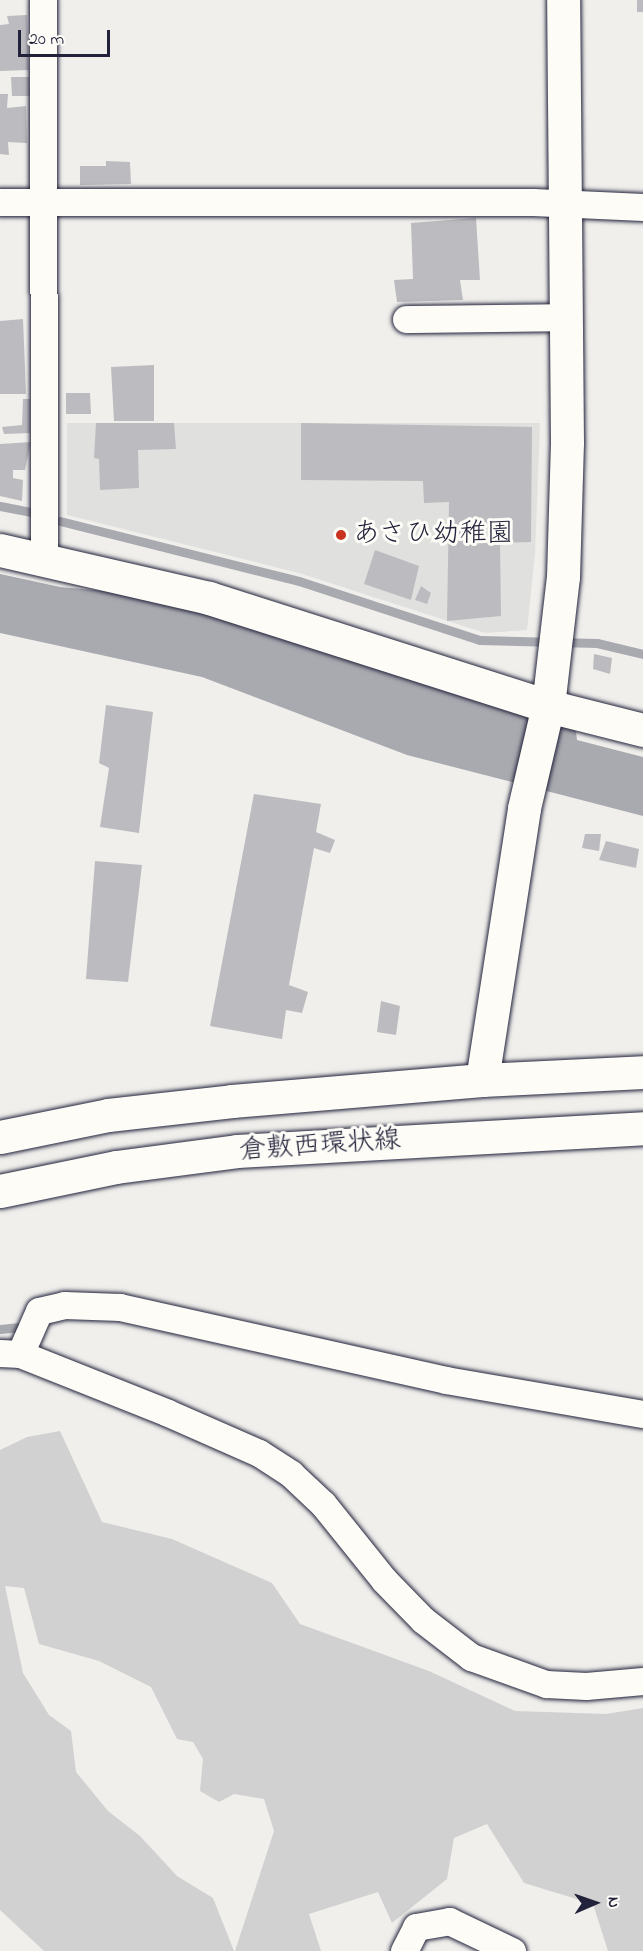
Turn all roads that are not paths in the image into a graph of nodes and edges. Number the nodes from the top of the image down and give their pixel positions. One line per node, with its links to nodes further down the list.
1 (43, 0): 4 (street)
2 (563, 0): 5 (street)
3 (0, 202): 4 (street)
4 (44, 202): 5 (street); 10 (street)
5 (564, 205): 6 (street); 7 (street)
6 (643, 207)
7 (565, 317): 8 (street); 11 (street)
8 (406, 319)
9 (0, 550): 10 (street)
10 (44, 560): 11 (street)
11 (547, 712): 12 (street); 14 (street)
12 (643, 730)
13 (643, 1072): 14 (street, 倉敷西環状線)
14 (482, 1080): 16 (street, 倉敷西環状線)
15 (643, 1128): 17 (street, 倉敷西環状線)
16 (0, 1137)
17 (0, 1191)
18 (10, 1353): 19 (street); 20 (street)
19 (643, 1414)
20 (643, 1681)
21 (404, 1951): 22 (street)
22 (512, 1951)

